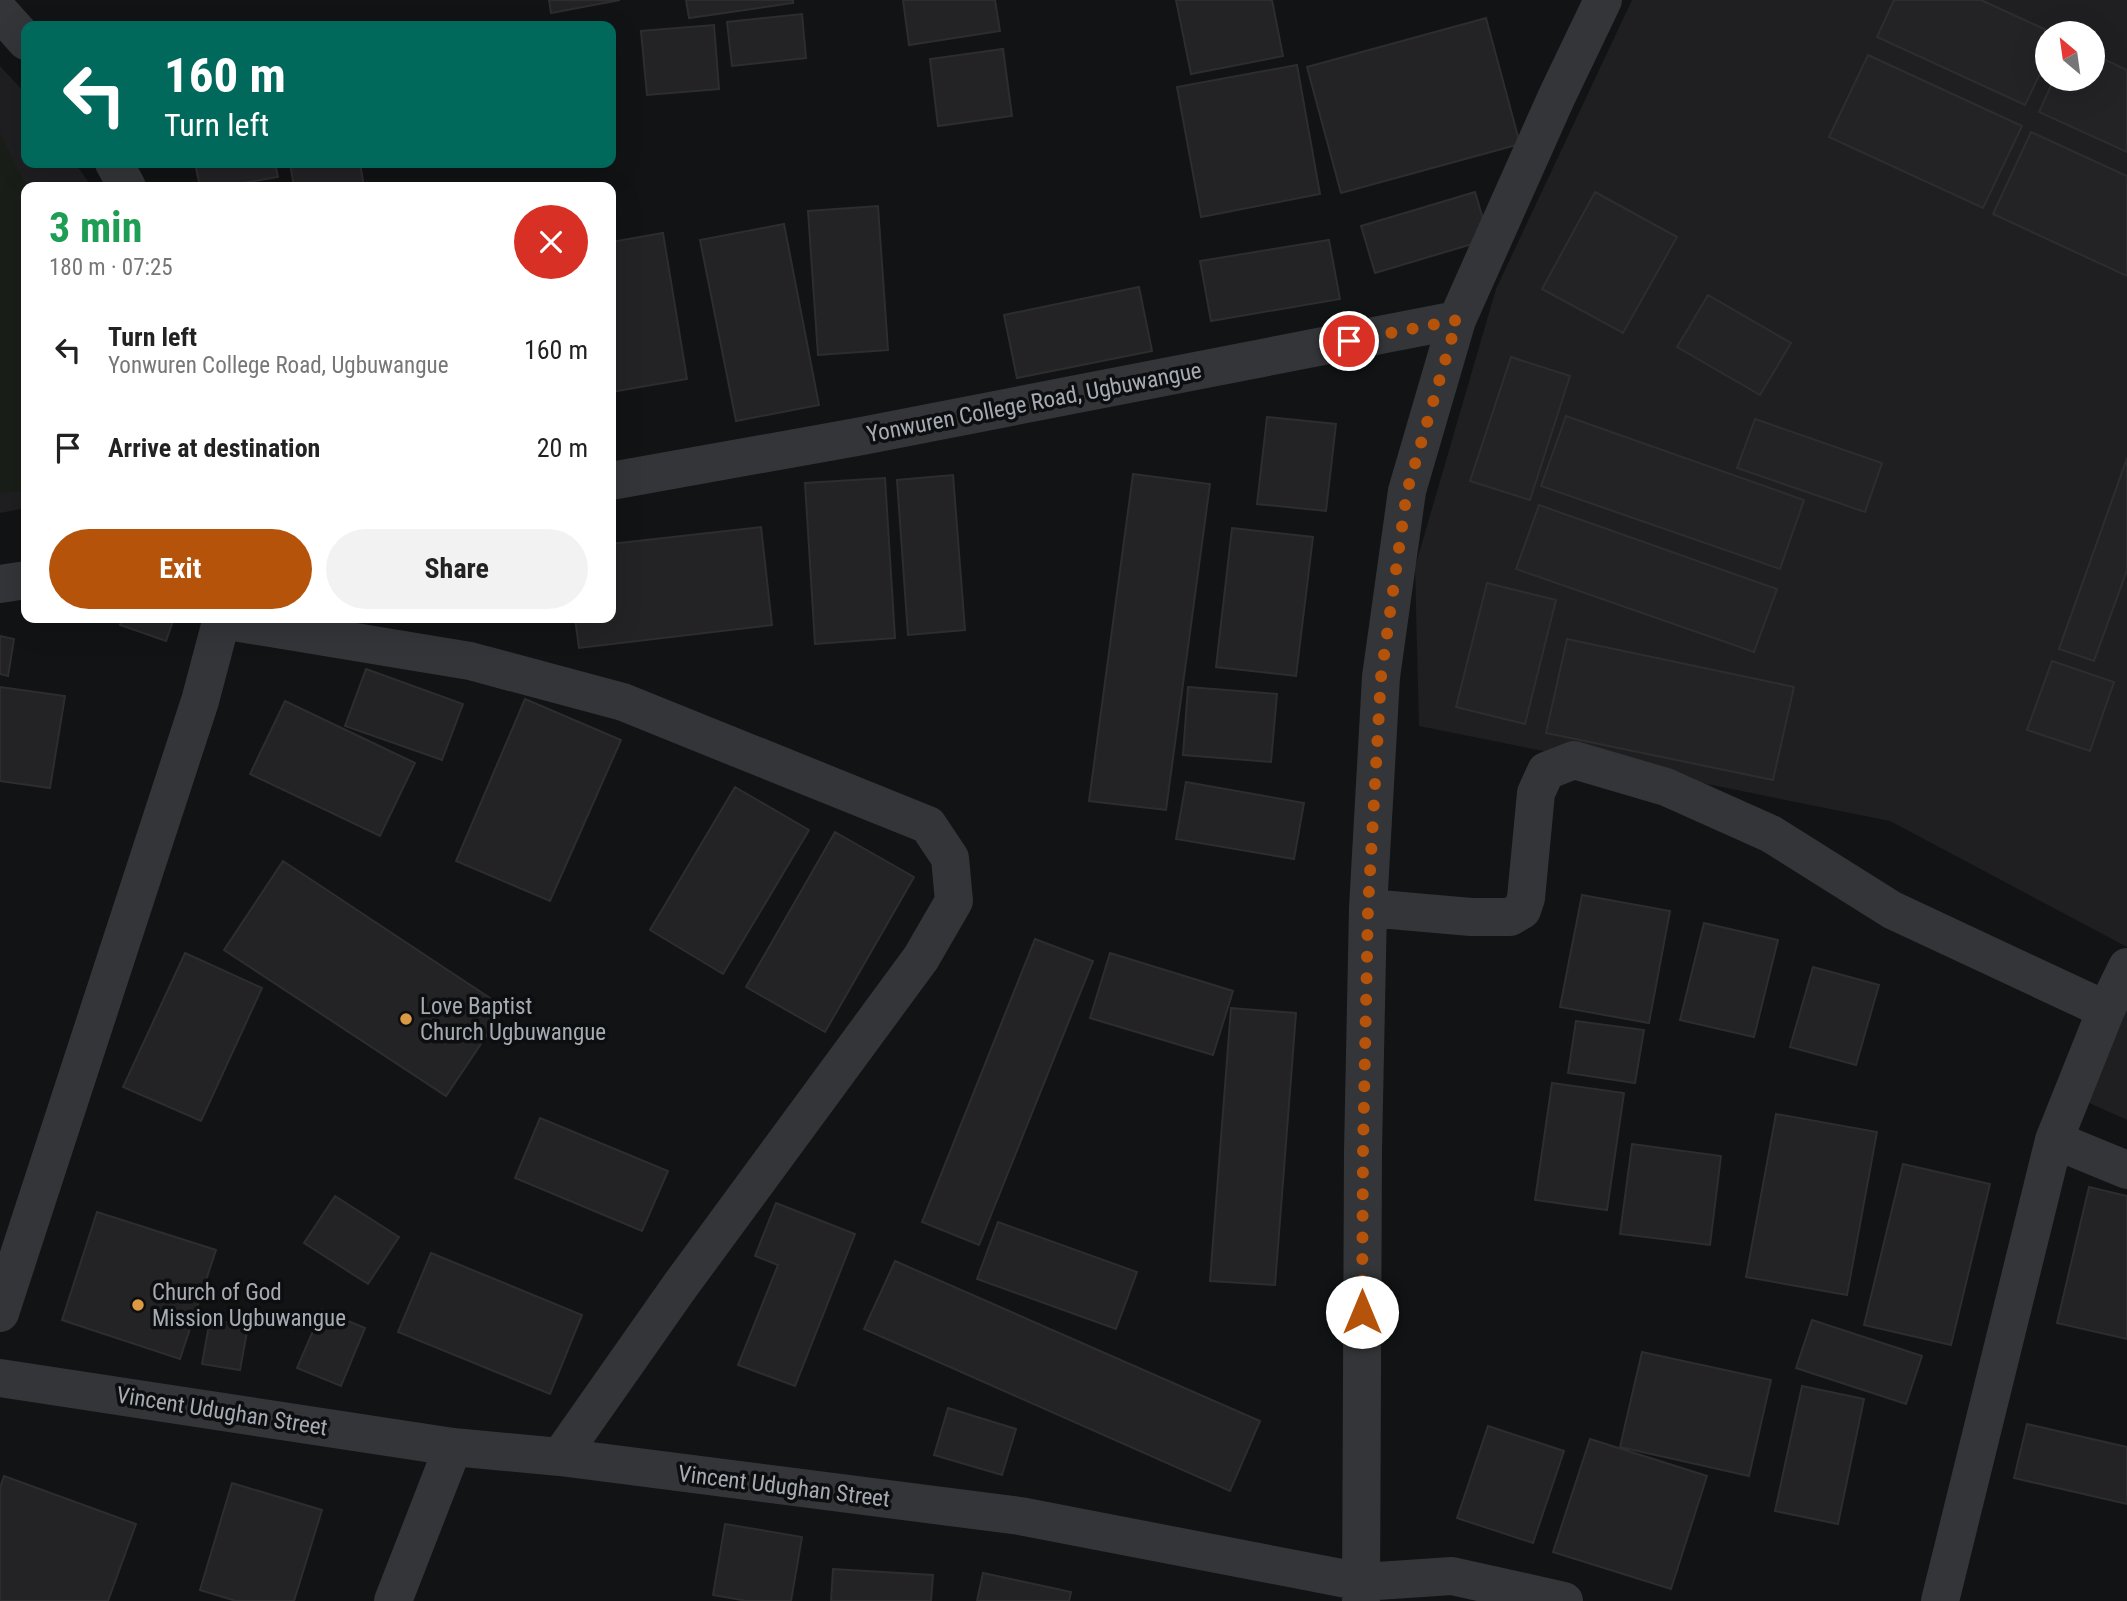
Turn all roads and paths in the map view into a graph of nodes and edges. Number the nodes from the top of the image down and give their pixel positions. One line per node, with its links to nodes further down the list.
1 (1603, 0): 4 (street)
2 (0, 12): 3 (street)
3 (21, 35)
4 (1457, 320): 5 (street, Yonwuren College Road, Ugbuwangue); 10 (street)
5 (616, 480)
6 (21, 581): 7 (street)
7 (0, 584)
8 (221, 623): 15 (street)
9 (246, 623): 18 (street)
10 (1368, 908): 12 (street); 19 (street)
11 (2127, 967): 12 (street)
12 (2106, 1010): 13 (street)
13 (2054, 1140): 14 (street); 22 (street)
14 (2127, 1170)
15 (0, 1313)
16 (0, 1378): 17 (street, Vincent Udughan Street)
17 (453, 1447): 18 (street, Vincent Udughan Street); 20 (street)
18 (561, 1457): 19 (street, Vincent Udughan Street)
19 (1361, 1592): 21 (street, Vincent Udughan Street)
20 (393, 1601)
21 (1564, 1601)
22 (1940, 1601)

